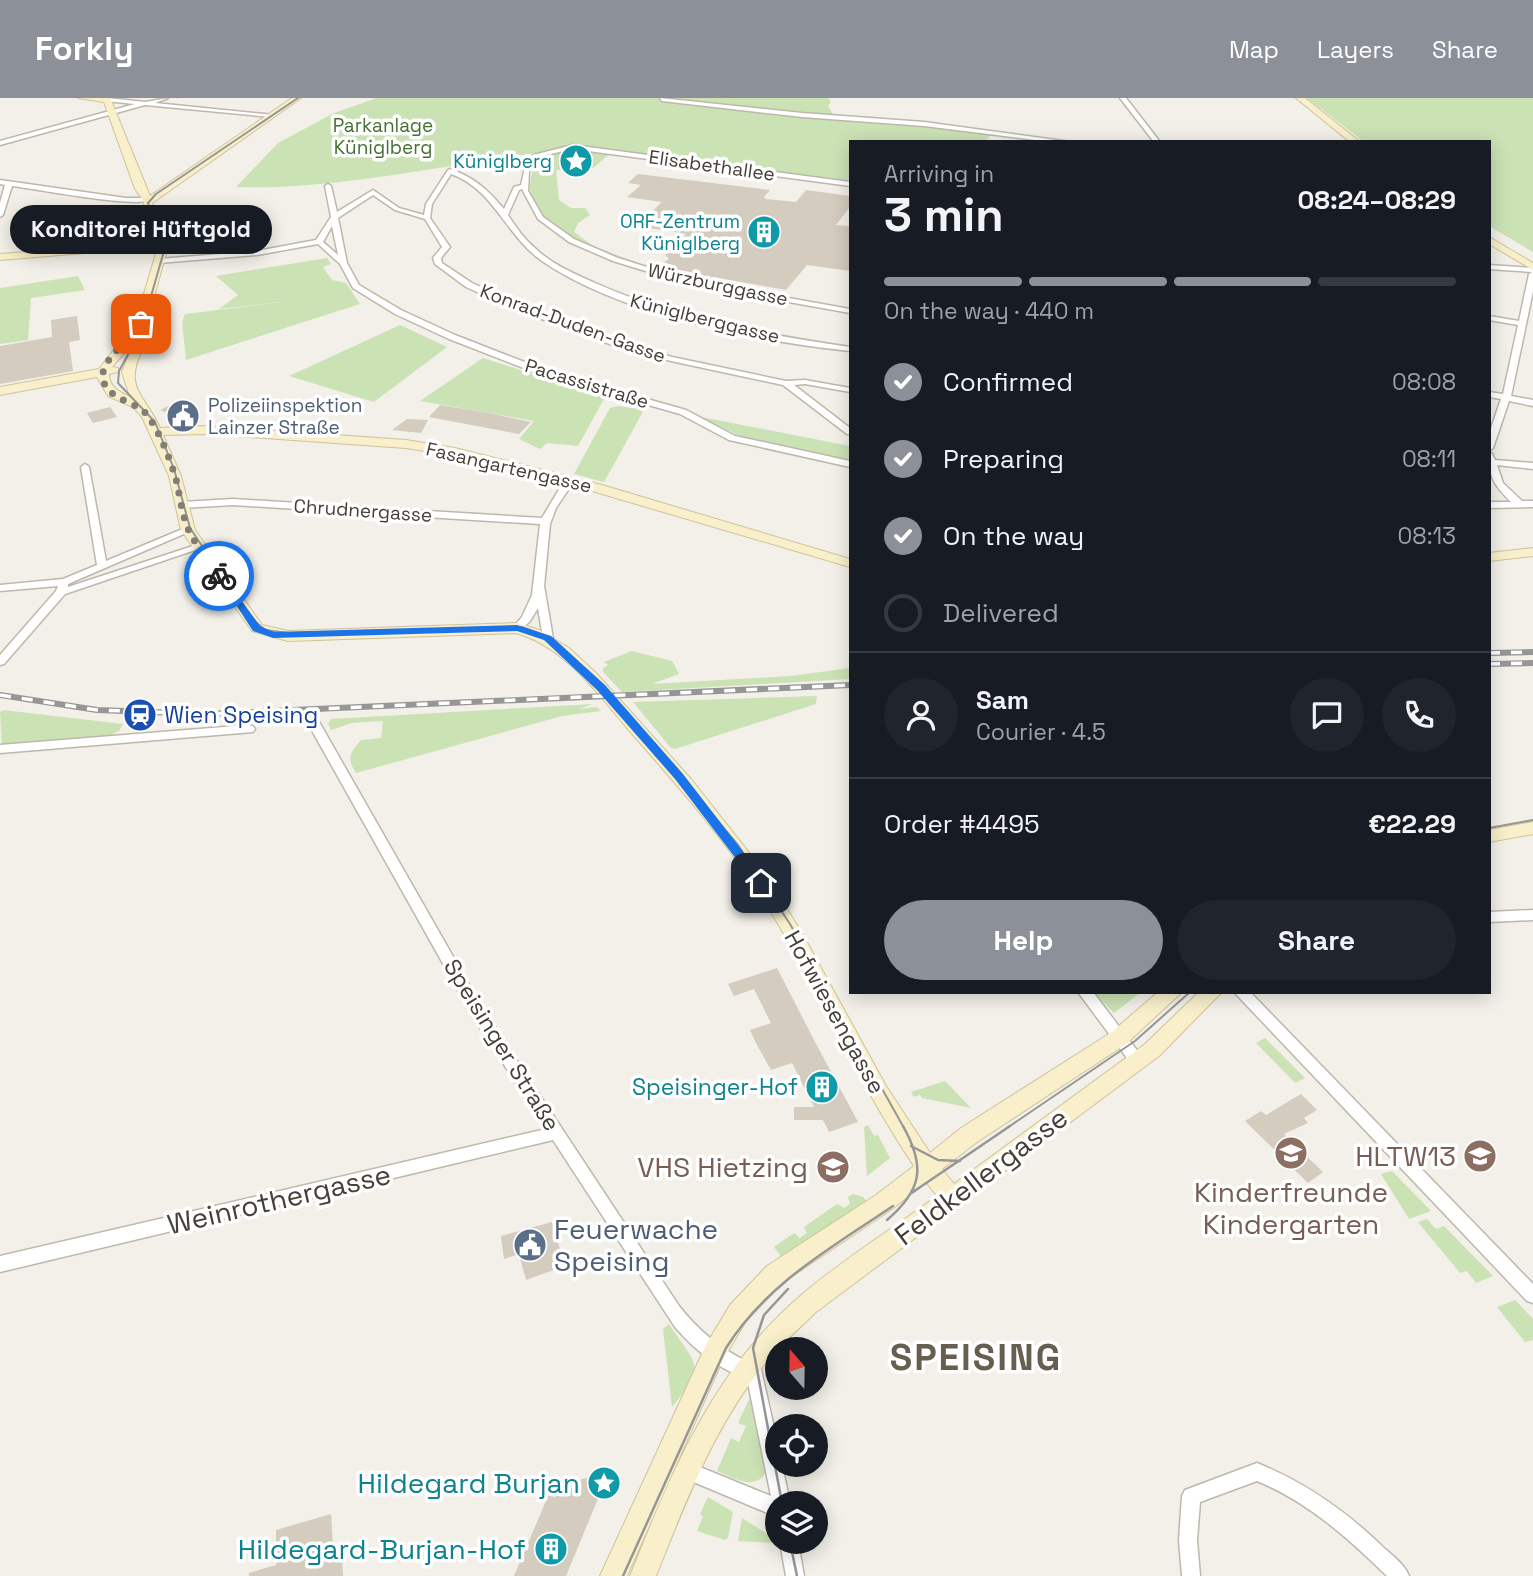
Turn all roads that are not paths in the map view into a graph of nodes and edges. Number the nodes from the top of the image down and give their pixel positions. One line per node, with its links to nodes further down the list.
1 (82, 98): 6 (main road)
2 (165, 98): 8 (street)
3 (297, 98): 10 (main road)
4 (1123, 98): 12 (street)
5 (1300, 98): 13 (main road)
6 (108, 99): 8 (street); 9 (main road)
7 (663, 99): 11 (street)
8 (150, 103): 9 (street); 10 (street)
9 (112, 113): 14 (street); 21 (main road)
10 (271, 115): 21 (main road)
11 (1052, 140)
12 (1155, 140)
13 (1353, 140)
14 (0, 143)
15 (573, 147): 18 (street, Elisabethallee); 20 (street)
16 (0, 182): 17 (street)
17 (9, 183): 21 (street); 23 (street)
18 (849, 184)
19 (328, 186): 24 (street, Pacassistraße)
20 (524, 187): 22 (street); 35 (street, Würzburggasse)
21 (148, 200): 28 (main road)
22 (505, 214): 25 (street, Küniglberggasse); 40 (street, Küniglberggasse)
23 (0, 215)
24 (334, 217): 25 (street); 27 (street); 32 (street, Pacassistraße)
25 (427, 218): 43 (street, Konrad-Duden-Gasse)
26 (1492, 240): 30 (main road); 34 (main road)
27 (319, 243): 31 (street); 32 (street, Pacassistraße)
28 (162, 244): 29 (main road); 31 (main road)
29 (0, 257)
30 (1533, 259)
31 (159, 261): 39 (main road)
32 (343, 263): 55 (street, Pacassistraße)
33 (1491, 267): 34 (street)
34 (1533, 270): 36 (street)
35 (849, 311)
36 (1529, 314): 38 (street)
37 (1491, 318): 38 (street)
38 (1523, 324): 47 (street)
39 (137, 336): 41 (main road); 42 (main road)
40 (849, 349)
41 (128, 367): 42 (main road); 49 (main road)
42 (103, 372): 45 (main road); 49 (main road)
43 (786, 383): 44 (street, Konrad-Duden-Gasse); 50 (street)
44 (849, 390)
45 (0, 391)
46 (1491, 394): 47 (street)
47 (1506, 398): 48 (street); 52 (street)
48 (1533, 403)
49 (137, 404): 51 (main road, Hofwiesengasse)
50 (849, 431)
51 (157, 432): 58 (main road, Fasangartengasse); 60 (main road, Hofwiesengasse)
52 (1491, 442)
53 (1491, 459): 56 (street)
54 (1491, 462): 62 (street)
55 (849, 464)
56 (1533, 466)
57 (85, 467): 69 (street)
58 (569, 481): 63 (street); 68 (main road, Fasangartengasse)
59 (1533, 504): 62 (street)
60 (182, 505): 63 (street, Chrudnergasse); 64 (main road, Hofwiesengasse)
61 (1491, 505): 62 (street)
62 (1520, 505)
63 (545, 521): 71 (street)
64 (188, 530): 65 (main road, Hofwiesengasse); 69 (street)
65 (199, 547): 70 (street); 74 (main road, Hofwiesengasse)
66 (1533, 552): 67 (main road)
67 (1491, 557)
68 (849, 563)
69 (102, 567): 70 (street)
70 (79, 580): 72 (street)
71 (539, 583): 74 (street); 75 (street)
72 (63, 587): 73 (street); 76 (street)
73 (0, 588)
74 (517, 628): 75 (main road, Hofwiesengasse)
75 (548, 638): 93 (main road, Hofwiesengasse)
76 (0, 662)
77 (312, 720): 92 (street, Speisinger Straße)
78 (248, 729): 79 (street)
79 (0, 749)
80 (1533, 816): 81 (main road)
81 (1491, 825)
82 (1533, 828): 83 (main road)
83 (1491, 836)
84 (1533, 915): 85 (street)
85 (1491, 917)
86 (1086, 994): 90 (street)
87 (1170, 994): 90 (main road, Feldkellergasse)
88 (1210, 994): 91 (main road, Feldkellergasse)
89 (1246, 994): 96 (street)
90 (1119, 1038): 91 (street); 93 (main road, Feldkellergasse)
91 (1137, 1061): 94 (main road, Feldkellergasse)
92 (557, 1133): 95 (street, Weinrothergasse); 97 (street, Speisinger Straße)
93 (926, 1168): 94 (main road, Hofwiesengasse); 97 (main road, Feldkellergasse)
94 (952, 1198): 98 (main road, Feldkellergasse)
95 (0, 1264)
96 (1533, 1295)
97 (714, 1353): 98 (street, Speisinger Straße); 103 (main road)
98 (749, 1366): 99 (main road); 100 (street)
99 (690, 1472): 101 (street); 104 (main road)
100 (778, 1491)
101 (765, 1503)
102 (791, 1554): 105 (street)
103 (613, 1576)
104 (643, 1576)
105 (795, 1576)
106 (1191, 1576): 107 (street)
107 (1400, 1576)

